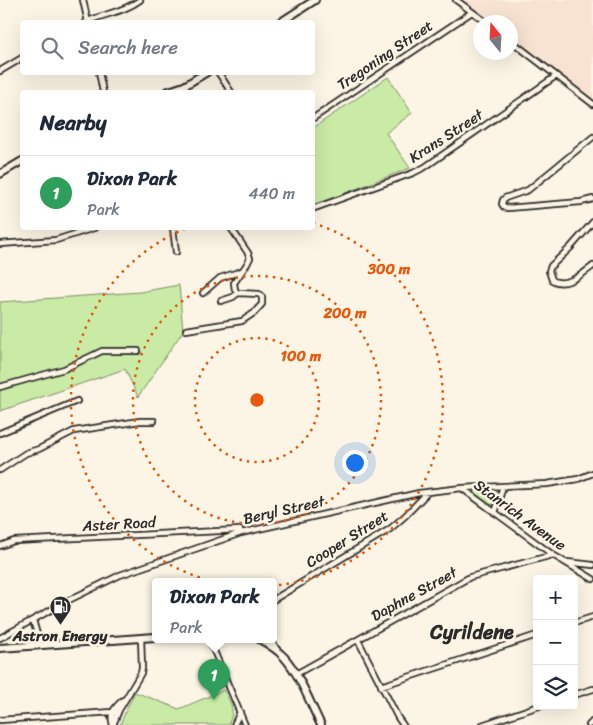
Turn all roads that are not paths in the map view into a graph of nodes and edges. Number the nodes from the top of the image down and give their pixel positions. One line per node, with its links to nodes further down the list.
1 (83, 0): 7 (street)
2 (140, 0): 8 (street)
3 (314, 0): 9 (main road)
4 (456, 0): 5 (street)
5 (472, 12): 6 (street); 21 (street, Tregoning Street)
6 (476, 15)
7 (87, 20)
8 (93, 20)
9 (284, 20)
10 (518, 46): 16 (street)
11 (20, 59): 12 (street)
12 (0, 71)
13 (100, 75): 17 (street)
14 (202, 75): 18 (main road)
15 (220, 75): 19 (street)
16 (556, 76): 20 (street); 26 (street, Krans Street)
17 (103, 90)
18 (172, 90)
19 (230, 90)
20 (593, 104)
21 (315, 117)
22 (593, 137): 25 (street)
23 (20, 162): 24 (main road)
24 (0, 174)
25 (593, 199)
26 (315, 208)
27 (593, 222): 33 (street)
28 (88, 230): 31 (street)
29 (173, 230): 32 (street)
30 (232, 230): 34 (street)
31 (0, 244)
32 (176, 252)
33 (593, 266)
34 (242, 271): 35 (street); 36 (street)
35 (203, 293)
36 (238, 293): 37 (street); 38 (street)
37 (221, 301)
38 (186, 330)
39 (138, 351): 40 (street)
40 (0, 387)
41 (77, 401): 43 (street)
42 (154, 421): 44 (street)
43 (0, 433)
44 (0, 470)
45 (593, 473): 46 (street, Beryl Street)
46 (503, 486): 47 (street, Beryl Street); 49 (street)
47 (462, 488): 48 (street, Beryl Street); 49 (street, Stanrich Avenue)
48 (428, 492): 50 (street, Beryl Street); 56 (street, Cooper Street)
49 (495, 513): 52 (street, Stanrich Avenue)
50 (240, 532): 51 (street, Aster Road); 58 (street, Beryl Street)
51 (0, 546)
52 (553, 555): 53 (street, Stanrich Avenue); 64 (street, Daphne Street)
53 (563, 561): 54 (street, Stanrich Avenue); 55 (street, Stanrich Avenue)
54 (593, 565)
55 (593, 579)
56 (277, 598)
57 (593, 617): 59 (street)
58 (33, 620): 62 (street, Beryl Street); 68 (street)
59 (578, 622)
60 (533, 636): 72 (street)
61 (152, 637): 63 (main road)
62 (0, 638)
63 (141, 638): 68 (main road); 77 (street)
64 (358, 640): 71 (street, Daphne Street); 72 (street)
65 (211, 643): 76 (street)
66 (266, 643): 70 (main road)
67 (273, 643): 70 (street)
68 (40, 645): 69 (main road)
69 (0, 648)
70 (277, 650): 71 (main road)
71 (296, 674): 83 (main road)
72 (381, 686): 84 (street)
73 (593, 689): 74 (street)
74 (578, 694)
75 (533, 708): 85 (street)
76 (240, 712): 81 (street); 82 (street)
77 (114, 715): 78 (street); 80 (street)
78 (0, 720)
79 (593, 721): 86 (street)
80 (113, 725)
81 (234, 725)
82 (245, 725)
83 (321, 725)
84 (402, 725)
85 (482, 725)
86 (588, 725)

